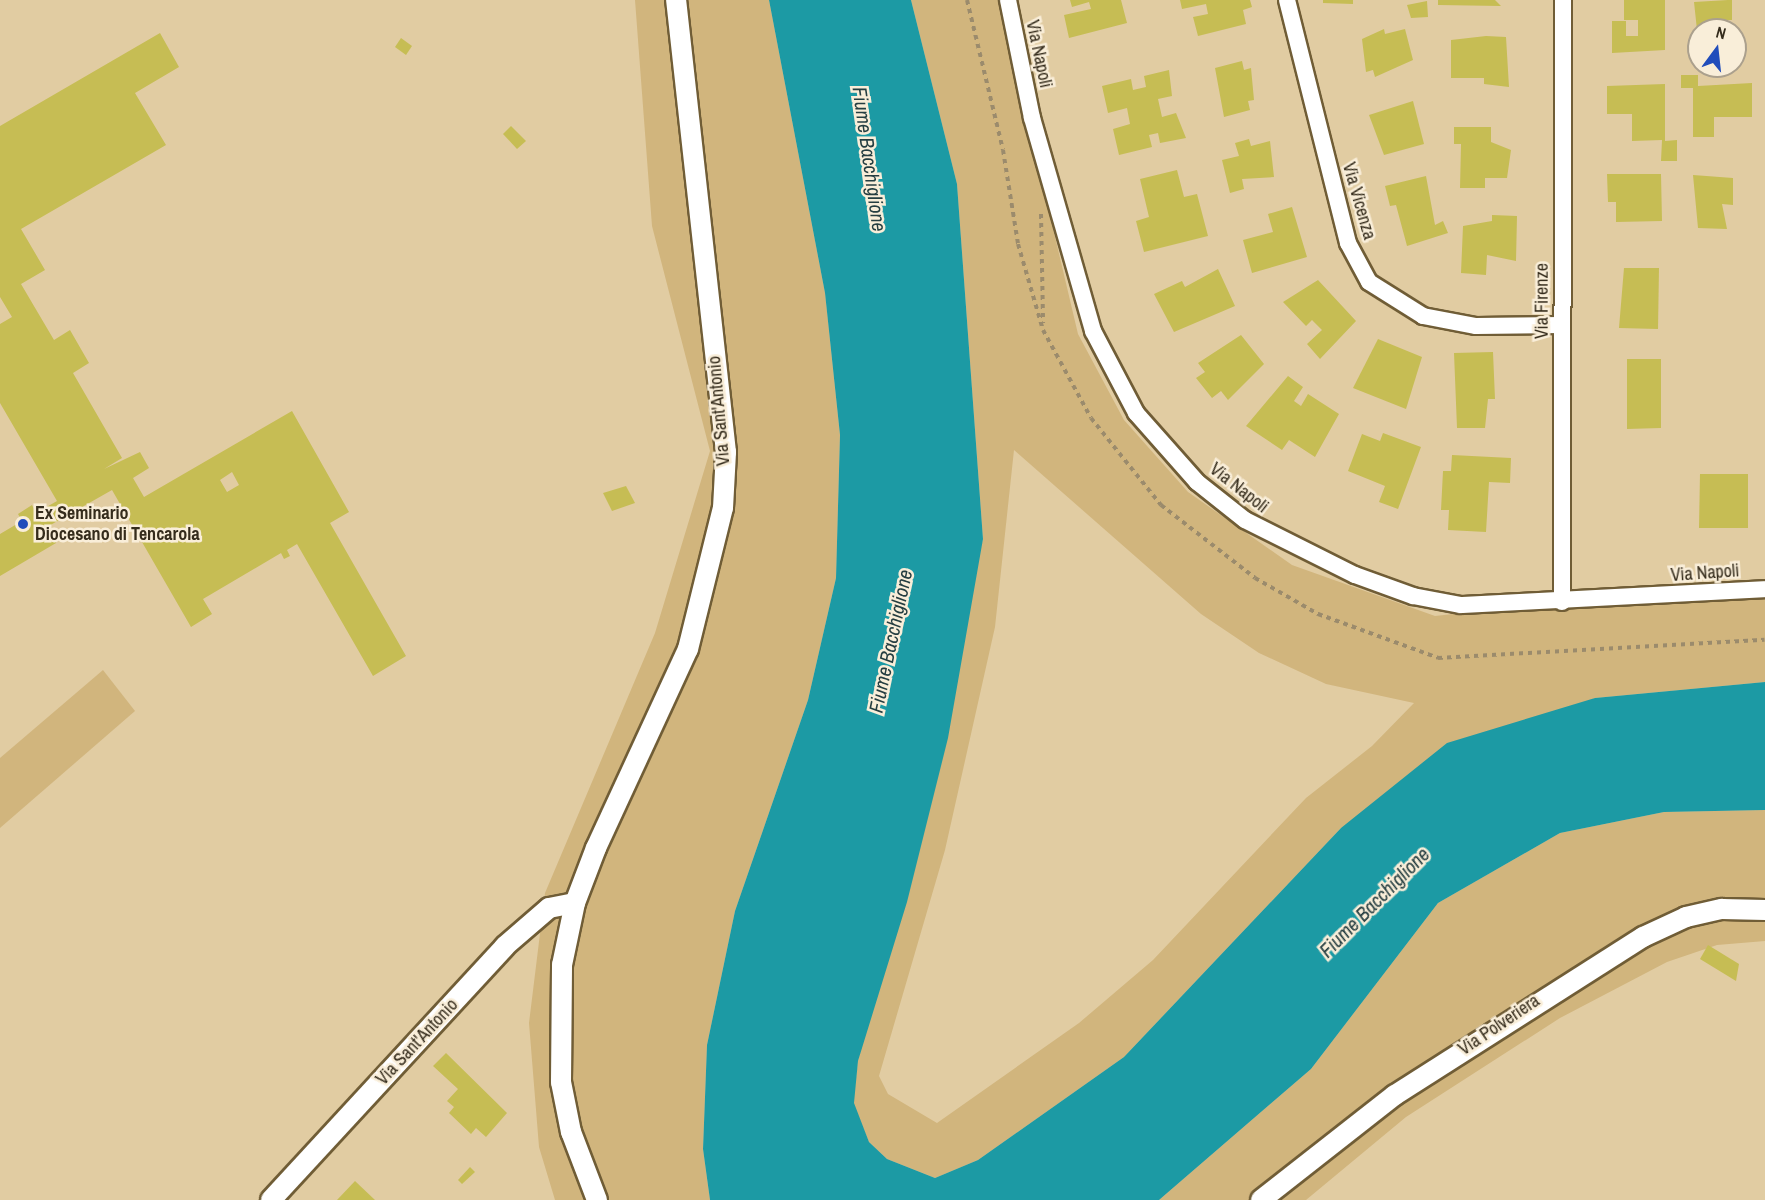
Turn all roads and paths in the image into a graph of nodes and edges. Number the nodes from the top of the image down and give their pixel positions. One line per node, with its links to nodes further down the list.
1 (676, 0): 12 (street, Via Sant'Antonio)
2 (967, 0): 8 (path)
3 (1008, 0): 6 (street, Via Napoli)
4 (1287, 0): 7 (street, Via Vicenza)
5 (1563, 0): 7 (street, Via Firenze)
6 (1057, 194): 8 (path); 10 (street, Via Napoli)
7 (1562, 325): 10 (street, Via Firenze)
8 (1043, 330): 11 (path)
9 (1765, 589): 10 (street, Via Napoli)
10 (1562, 602)
11 (1765, 640)
12 (575, 903): 14 (street, Via Sant'Antonio); 15 (street, Via Sant'Antonio)
13 (1765, 910): 16 (street, Via Polveriera)
14 (271, 1200)
15 (597, 1200)
16 (1261, 1200)

